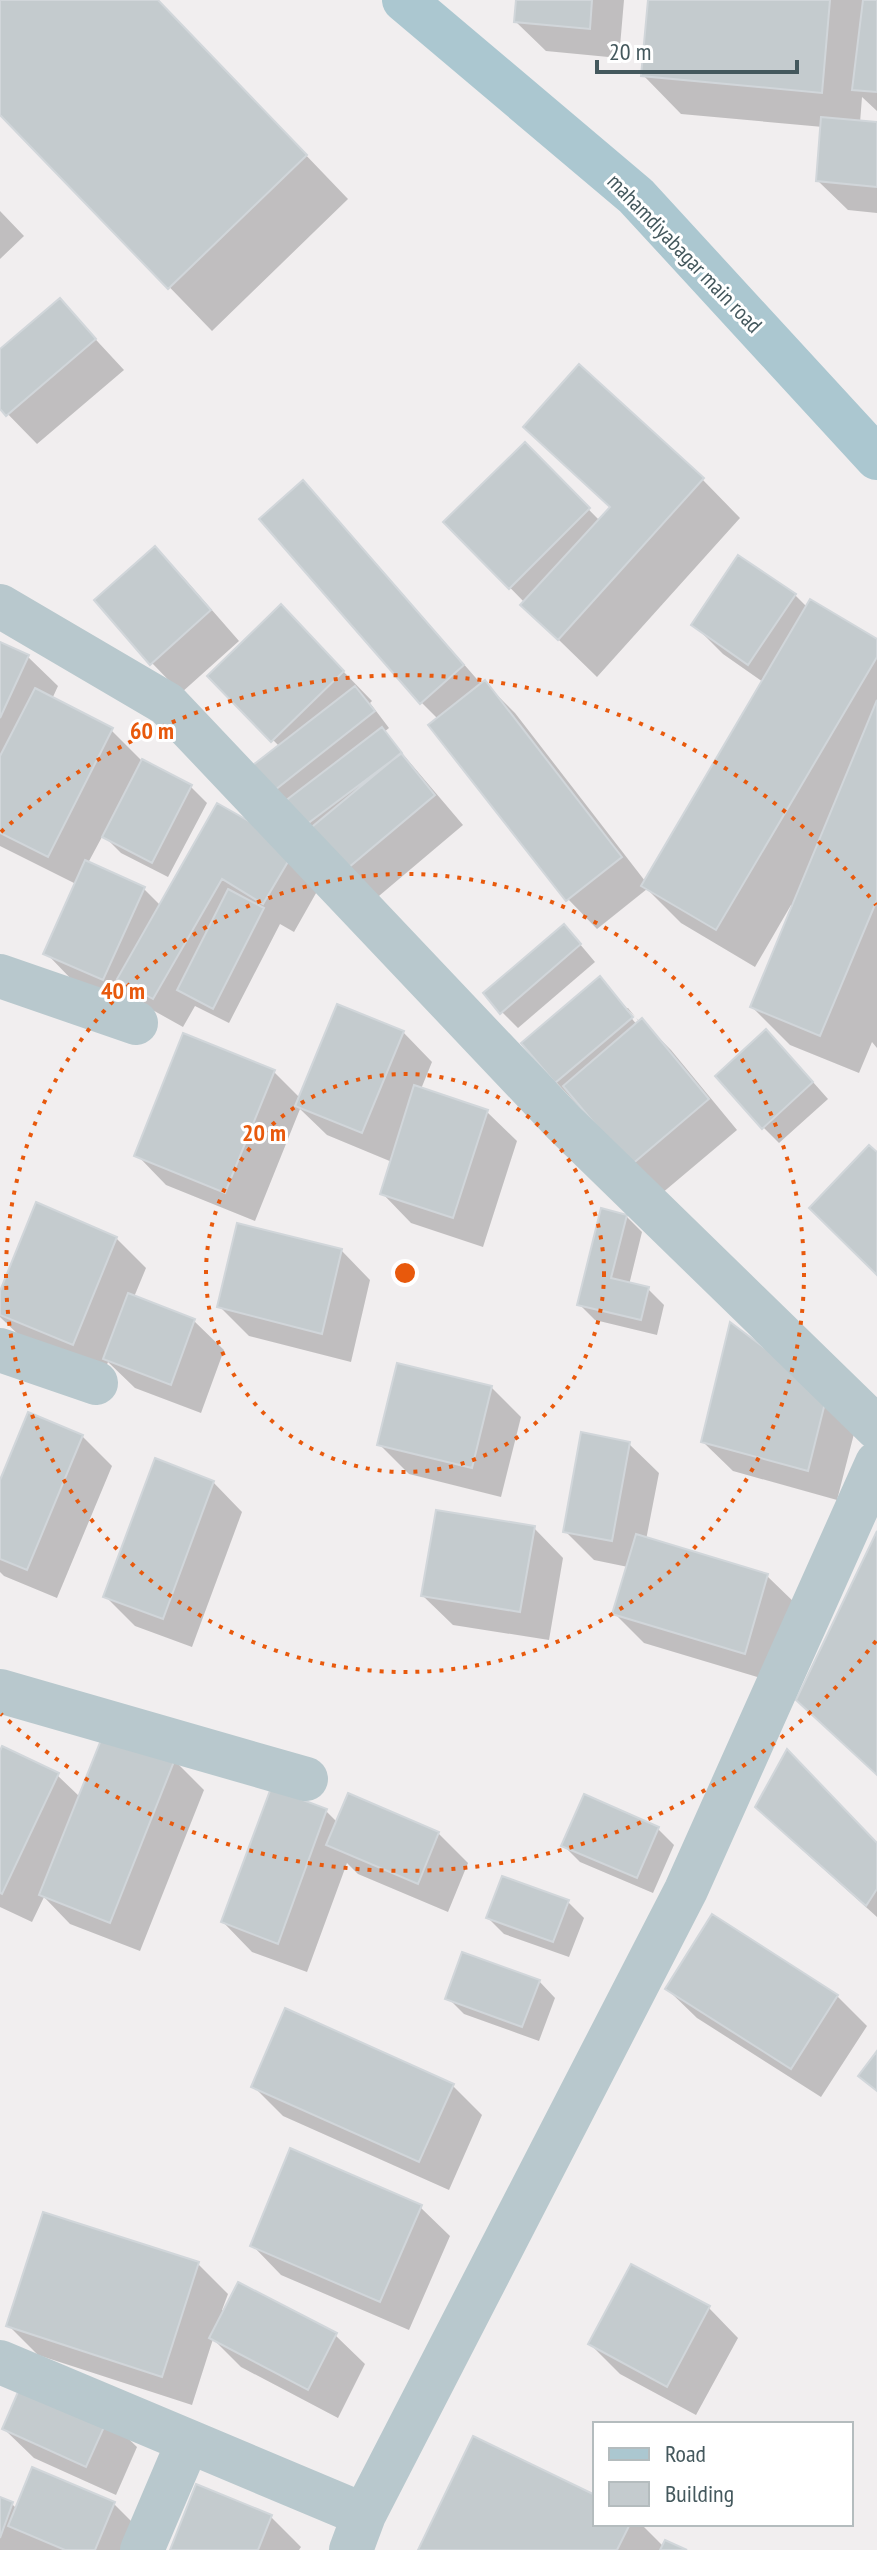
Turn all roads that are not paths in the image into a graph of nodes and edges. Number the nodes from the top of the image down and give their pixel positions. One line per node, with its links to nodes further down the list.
1 (404, 0): 2 (main road, mahamdiyabagar main road)
2 (877, 458)
3 (0, 606): 8 (street)
4 (0, 976): 5 (street)
5 (136, 1023)
6 (0, 1350): 7 (street)
7 (96, 1383)
8 (877, 1428)
9 (877, 1463): 14 (street)
10 (0, 1691): 11 (street)
11 (306, 1779)
12 (0, 2362): 13 (street)
13 (188, 2442): 14 (street); 15 (street)
14 (358, 2533)
15 (142, 2550)

